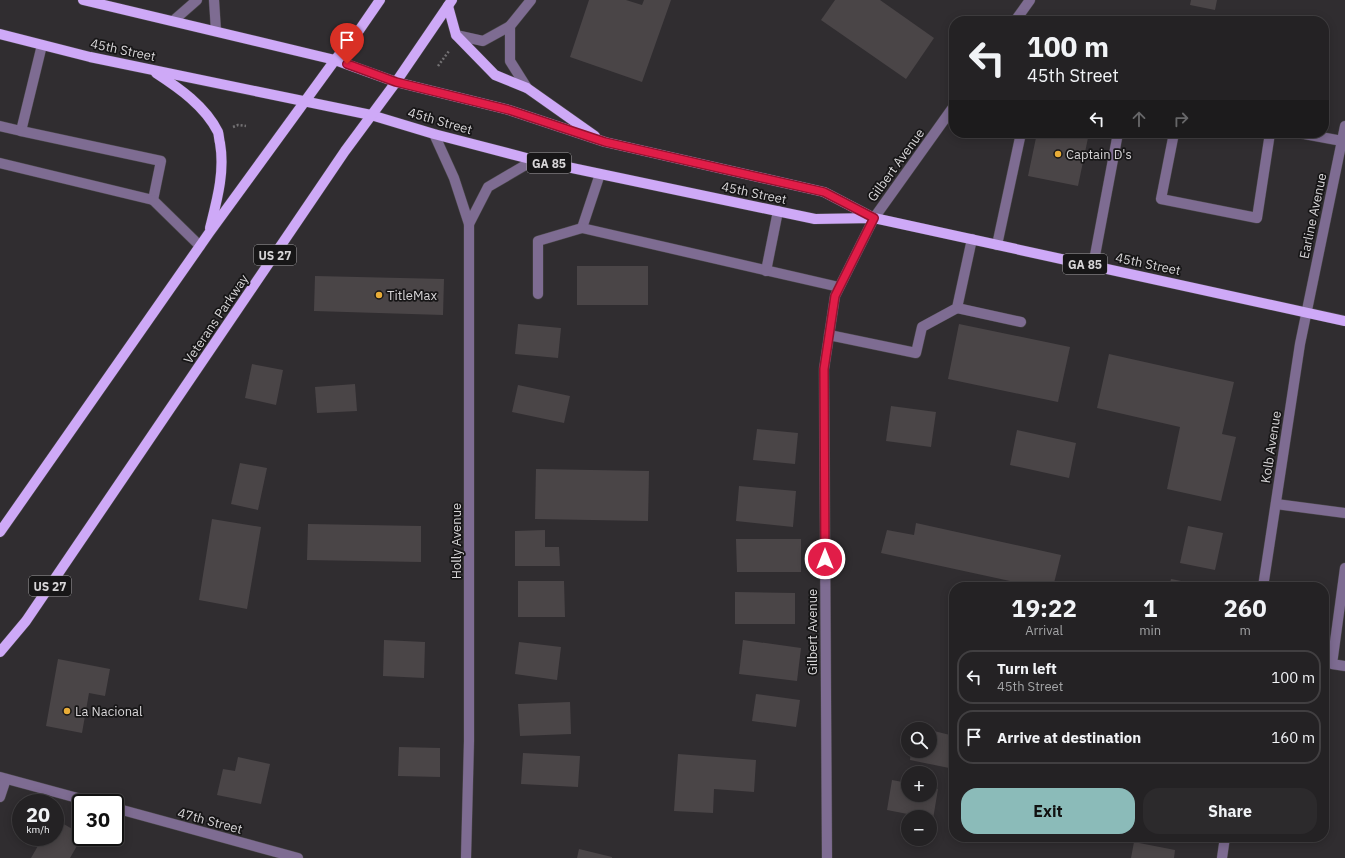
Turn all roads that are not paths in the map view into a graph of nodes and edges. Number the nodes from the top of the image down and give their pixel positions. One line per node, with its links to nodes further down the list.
1 (83, 0): 9 (main road, 45th Street)
2 (197, 0): 9 (street)
3 (214, 0): 11 (street)
4 (380, 0): 15 (main road)
5 (530, 0): 10 (street)
6 (1030, 0): 8 (street)
7 (450, 3): 13 (main road); 17 (main road, Veterans Parkway / US 27)
8 (1019, 16)
9 (173, 21): 11 (main road, 45th Street)
10 (510, 26): 13 (street); 18 (street)
11 (216, 31): 15 (main road, 45th Street)
12 (0, 34): 14 (main road, 45th Street)
13 (456, 35): 18 (main road)
14 (42, 45): 16 (main road, 45th Street); 24 (street)
15 (335, 60): 17 (main road, 45th Street / GA 85); 19 (main road)
16 (151, 70): 19 (main road, 45th Street); 41 (main road)
17 (396, 82): 21 (main road, Veterans Parkway / US 27); 32 (main road, 45th Street / GA 85)
18 (527, 88): 32 (main road)
19 (306, 100): 21 (main road, 45th Street); 41 (main road)
20 (949, 113): 38 (street, Gilbert Avenue)
21 (372, 115): 25 (main road, 45th Street / GA 85); 59 (main road, Veterans Parkway / US 27)
22 (0, 126): 24 (street)
23 (1345, 126): 31 (street, Earline Avenue)
24 (21, 131): 36 (street)
25 (434, 134): 33 (main road, 45th Street / GA 85); 39 (street, Holly Avenue)
26 (1019, 138): 43 (street)
27 (1117, 138): 45 (street)
28 (1173, 138): 29 (street)
29 (1269, 138)
30 (1326, 138): 31 (street)
31 (1342, 141): 50 (street, Earline Avenue)
32 (605, 142): 38 (main road, 45th Street / GA 85)
33 (534, 160): 35 (main road, 45th Street / GA 85); 39 (street, Holly Avenue)
34 (0, 163): 36 (street)
35 (600, 174): 37 (main road, 45th Street / GA 85); 40 (street)
36 (152, 200): 44 (street)
37 (778, 211): 38 (main road, 45th Street / GA 85); 46 (street)
38 (874, 218): 42 (main road, 45th Street / GA 85); 47 (street, Gilbert Avenue)
39 (469, 224): 69 (street, Holly Avenue)
40 (582, 228): 46 (street); 48 (street)
41 (209, 233): 44 (main road)
42 (972, 239): 43 (main road, 45th Street / GA 85); 49 (street)
43 (997, 245): 45 (main road, 45th Street / GA 85)
44 (200, 246): 56 (main road)
45 (1093, 266): 50 (main road, 45th Street / GA 85)
46 (766, 271): 47 (street)
47 (839, 287): 53 (street, Gilbert Avenue)
48 (538, 294)
49 (957, 308): 52 (street); 53 (street)
50 (1306, 312): 51 (main road, 45th Street / GA 85); 54 (street, Kolb Avenue)
51 (1345, 321)
52 (1021, 322)
53 (829, 335): 70 (street, Gilbert Avenue)
54 (1276, 504): 55 (street); 58 (street, Kolb Avenue)
55 (1345, 513)
56 (0, 532)
57 (1345, 568): 60 (street)
58 (1264, 582)
59 (0, 652)
60 (1345, 666)
61 (0, 769): 62 (street)
62 (3, 778): 63 (street); 64 (street)
63 (0, 797)
64 (72, 797)
65 (124, 811): 67 (street, 47th Street)
66 (1224, 842): 71 (street)
67 (284, 856): 68 (street, 47th Street)
68 (298, 858)
69 (466, 858)
70 (827, 858)
71 (1222, 858)

